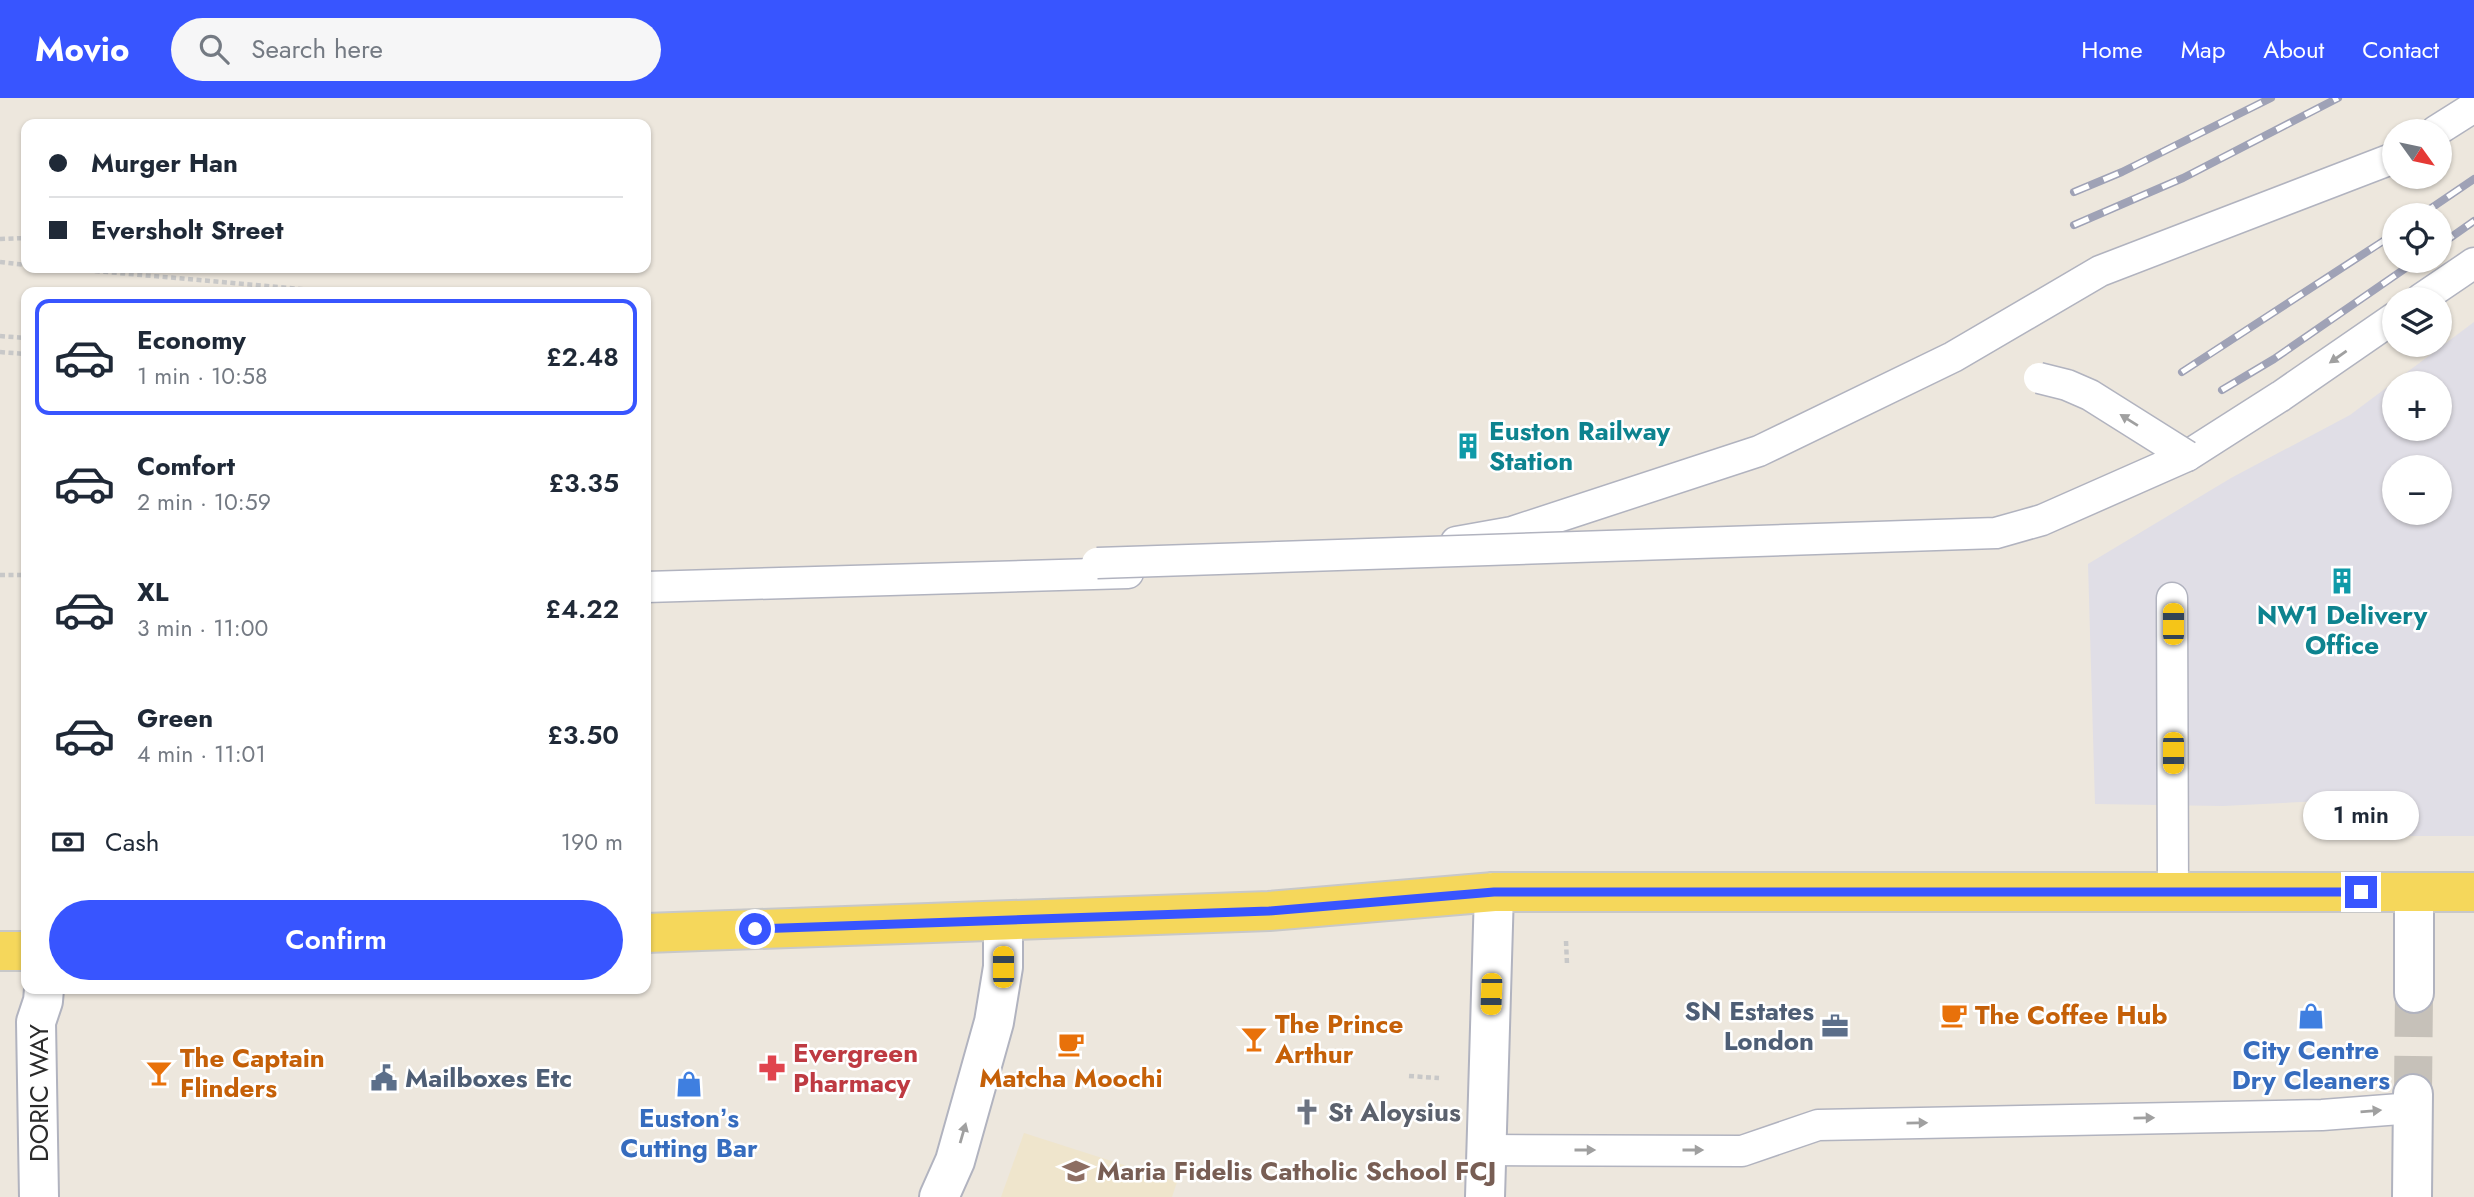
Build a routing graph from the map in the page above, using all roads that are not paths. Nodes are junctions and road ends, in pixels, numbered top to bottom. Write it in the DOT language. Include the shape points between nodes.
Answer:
graph roads {
  1 [pos="2474,107"];
  2 [pos="2452,121"];
  3 [pos="2382,162"];
  4 [pos="2474,263"];
  5 [pos="2439,287"];
  6 [pos="2382,326"];
  7 [pos="2039,378"];
  8 [pos="2187,456"];
  9 [pos="1097,563"];
  10 [pos="651,587"];
  11 [pos="2172,597"];
  12 [pos="1494,892"];
  13 [pos="2173,892"];
  14 [pos="2414,892"];
  15 [pos="2474,892"];
  16 [pos="1003,920"];
  17 [pos="651,933"];
  18 [pos="0,951"];
  19 [pos="21,951"];
  20 [pos="2414,993"];
  21 [pos="44,994"];
  22 [pos="2413,1101"];
  23 [pos="1486,1150"];
  24 [pos="38,1197"];
  25 [pos="939,1197"];
  26 [pos="1485,1197"];
  27 [pos="2412,1197"];
  1 -- 2 [label="lane"];
  3 -- 10 [label="lane" via="2100,271 1953,357 1759,451 1512,532 1373,558 1105,574"];
  4 -- 5 [label="lane"];
  6 -- 8 [label="lane, one-way"];
  8 -- 7 [label="lane, one-way, bridge" via="2090,395"];
  8 -- 9 [label="lane, bridge" via="2042,520 1996,533"];
  11 -- 13 [label="lane"];
  12 -- 13 [label="main road"];
  12 -- 16 [label="main road" via="1269,911"];
  12 -- 23 [label="street"];
  13 -- 14 [label="main road"];
  14 -- 15 [label="main road"];
  14 -- 20 [label="street"];
  16 -- 17 [label="main road"];
  25 -- 16 [label="street, one-way" via="955,1161 994,1022 1003,967"];
  18 -- 19 [label="main road"];
  21 -- 24 [label="street, DORIC WAY" via="36,1022"];
  23 -- 22 [label="lane, one-way" via="1742,1150 1818,1125 2322,1115"];
  22 -- 27 [label="street"];
  23 -- 26 [label="street"];
}
